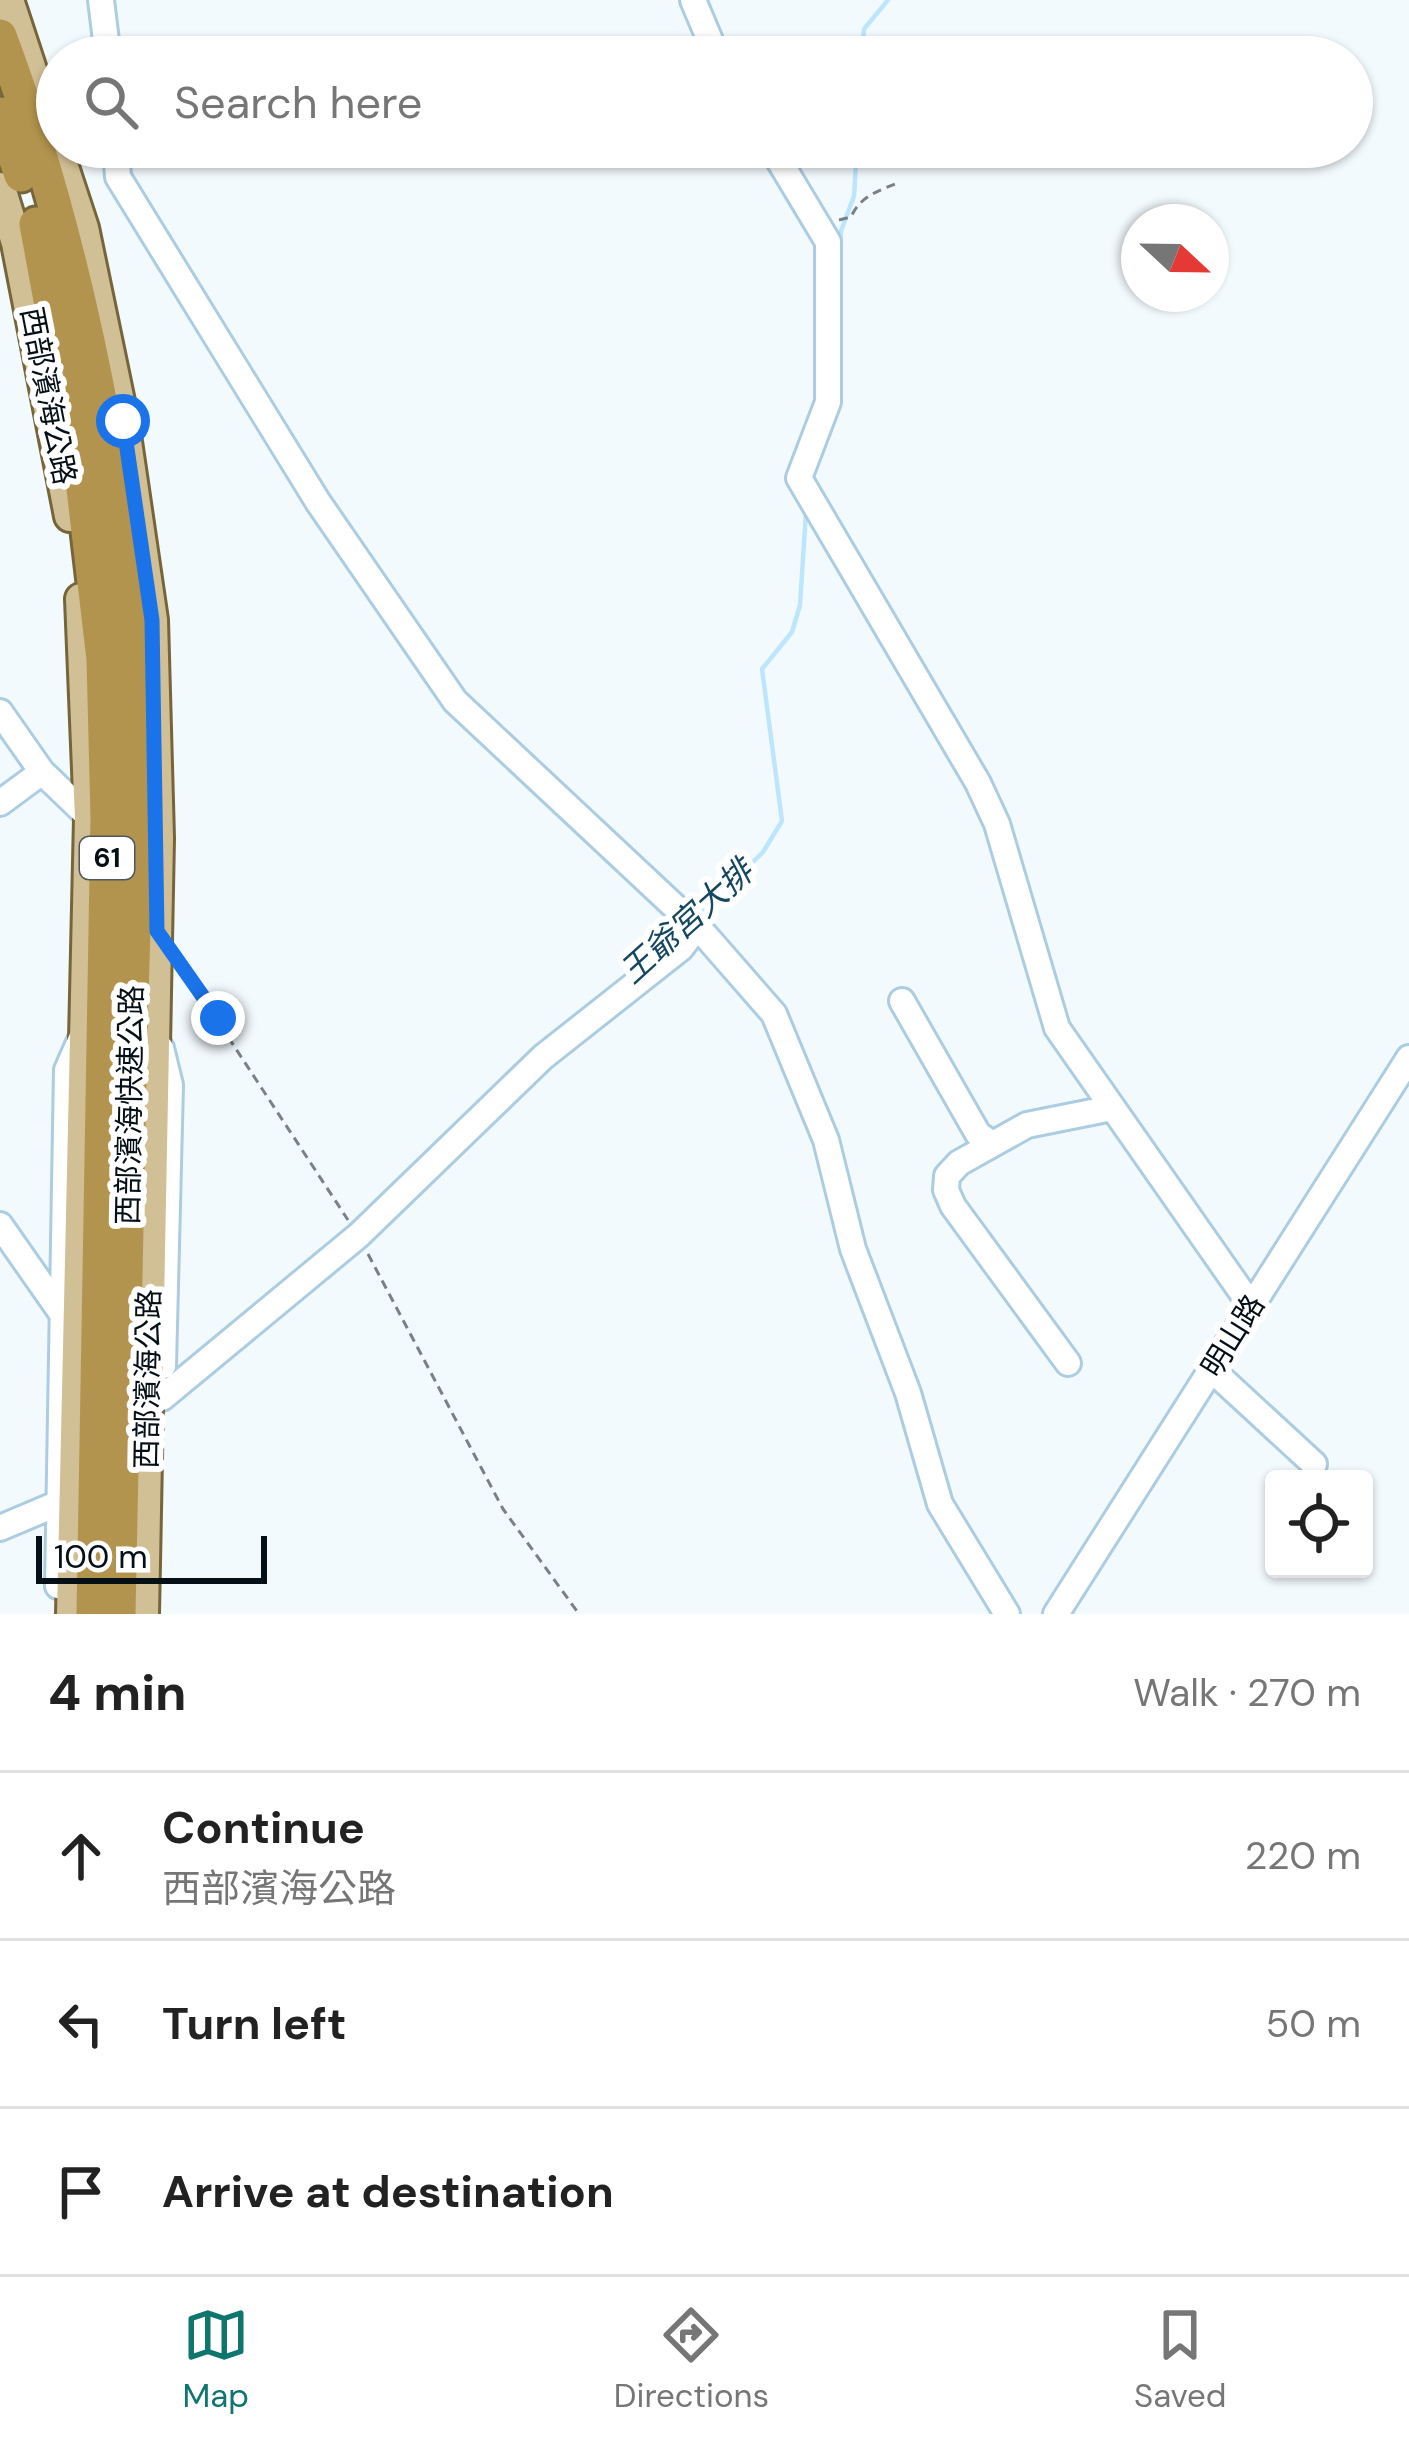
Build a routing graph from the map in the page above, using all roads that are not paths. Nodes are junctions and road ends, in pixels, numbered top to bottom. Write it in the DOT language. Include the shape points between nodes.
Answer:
graph roads {
  1 [pos="8,0"];
  2 [pos="101,0"];
  3 [pos="693,0"];
  4 [pos="0,36"];
  5 [pos="105,36"];
  6 [pos="708,36"];
  7 [pos="36,86"];
  8 [pos="0,114"];
  9 [pos="36,151"];
  10 [pos="41,168"];
  11 [pos="63,168"];
  12 [pos="117,168"];
  13 [pos="784,168"];
  14 [pos="0,188"];
  15 [pos="4,728"];
  16 [pos="42,772"];
  17 [pos="0,802"];
  18 [pos="90,818"];
  19 [pos="694,924"];
  20 [pos="902,1000"];
  21 [pos="155,1022"];
  22 [pos="85,1028"];
  23 [pos="1406,1070"];
  24 [pos="1112,1108"];
  25 [pos="992,1144"];
  26 [pos="0,1226"];
  27 [pos="1252,1307"];
  28 [pos="60,1311"];
  29 [pos="1068,1363"];
  30 [pos="1212,1370"];
  31 [pos="161,1398"];
  32 [pos="1314,1464"];
  33 [pos="59,1503"];
  34 [pos="0,1528"];
  35 [pos="57,1614"];
  36 [pos="72,1614"];
  37 [pos="93,1614"];
  38 [pos="119,1614"];
  39 [pos="143,1614"];
  40 [pos="156,1614"];
  41 [pos="1007,1614"];
  42 [pos="1056,1614"];
  1 -- 7 [label="main road, 西部濱海公路 / 61"];
  2 -- 5 [label="street"];
  3 -- 6 [label="street"];
  4 -- 9 [label="highway, 西部濱海快速公路 / 61"];
  8 -- 37 [label="highway, 西部濱海快速公路 / 61" via="33,211 62,357 103,659"];
  10 -- 38 [label="highway, 西部濱海快速公路 / 61" via="90,354 134,657"];
  11 -- 21 [label="main road, 西部濱海公路 / 61" via="123,421 152,620"];
  12 -- 19 [label="street" via="317,502 454,701"];
  13 -- 24 [label="street" via="828,242 828,402 799,478 978,783 1057,1028"];
  14 -- 18 [label="main road, 西部濱海公路 / 61" via="66,484 83,614"];
  15 -- 16 [label="street"];
  16 -- 17 [label="street"];
  16 -- 18 [label="street"];
  18 -- 22 [label="main road, 西部濱海公路 / 61"];
  19 -- 31 [label="street" via="681,948 543,1057"];
  19 -- 41 [label="street" via="774,1014 826,1141 853,1249 940,1504"];
  20 -- 25 [label="street" via="978,1134"];
  21 -- 31 [label="street" via="170,1085"];
  21 -- 39 [label="main road, 西部濱海公路 / 61"];
  22 -- 28 [label="street" via="68,1070"];
  22 -- 36 [label="main road, 西部濱海公路 / 61"];
  23 -- 27 [label="street, 明山路"];
  24 -- 25 [label="street" via="1027,1125"];
  24 -- 27 [label="street"];
  25 -- 29 [label="street" via="958,1163 946,1190"];
  26 -- 28 [label="street"];
  27 -- 30 [label="street, 明山路"];
  28 -- 33 [label="street"];
  30 -- 32 [label="street"];
  30 -- 42 [label="street, 明山路"];
  31 -- 40 [label="street"];
  33 -- 34 [label="street"];
  33 -- 35 [label="street"];
}
